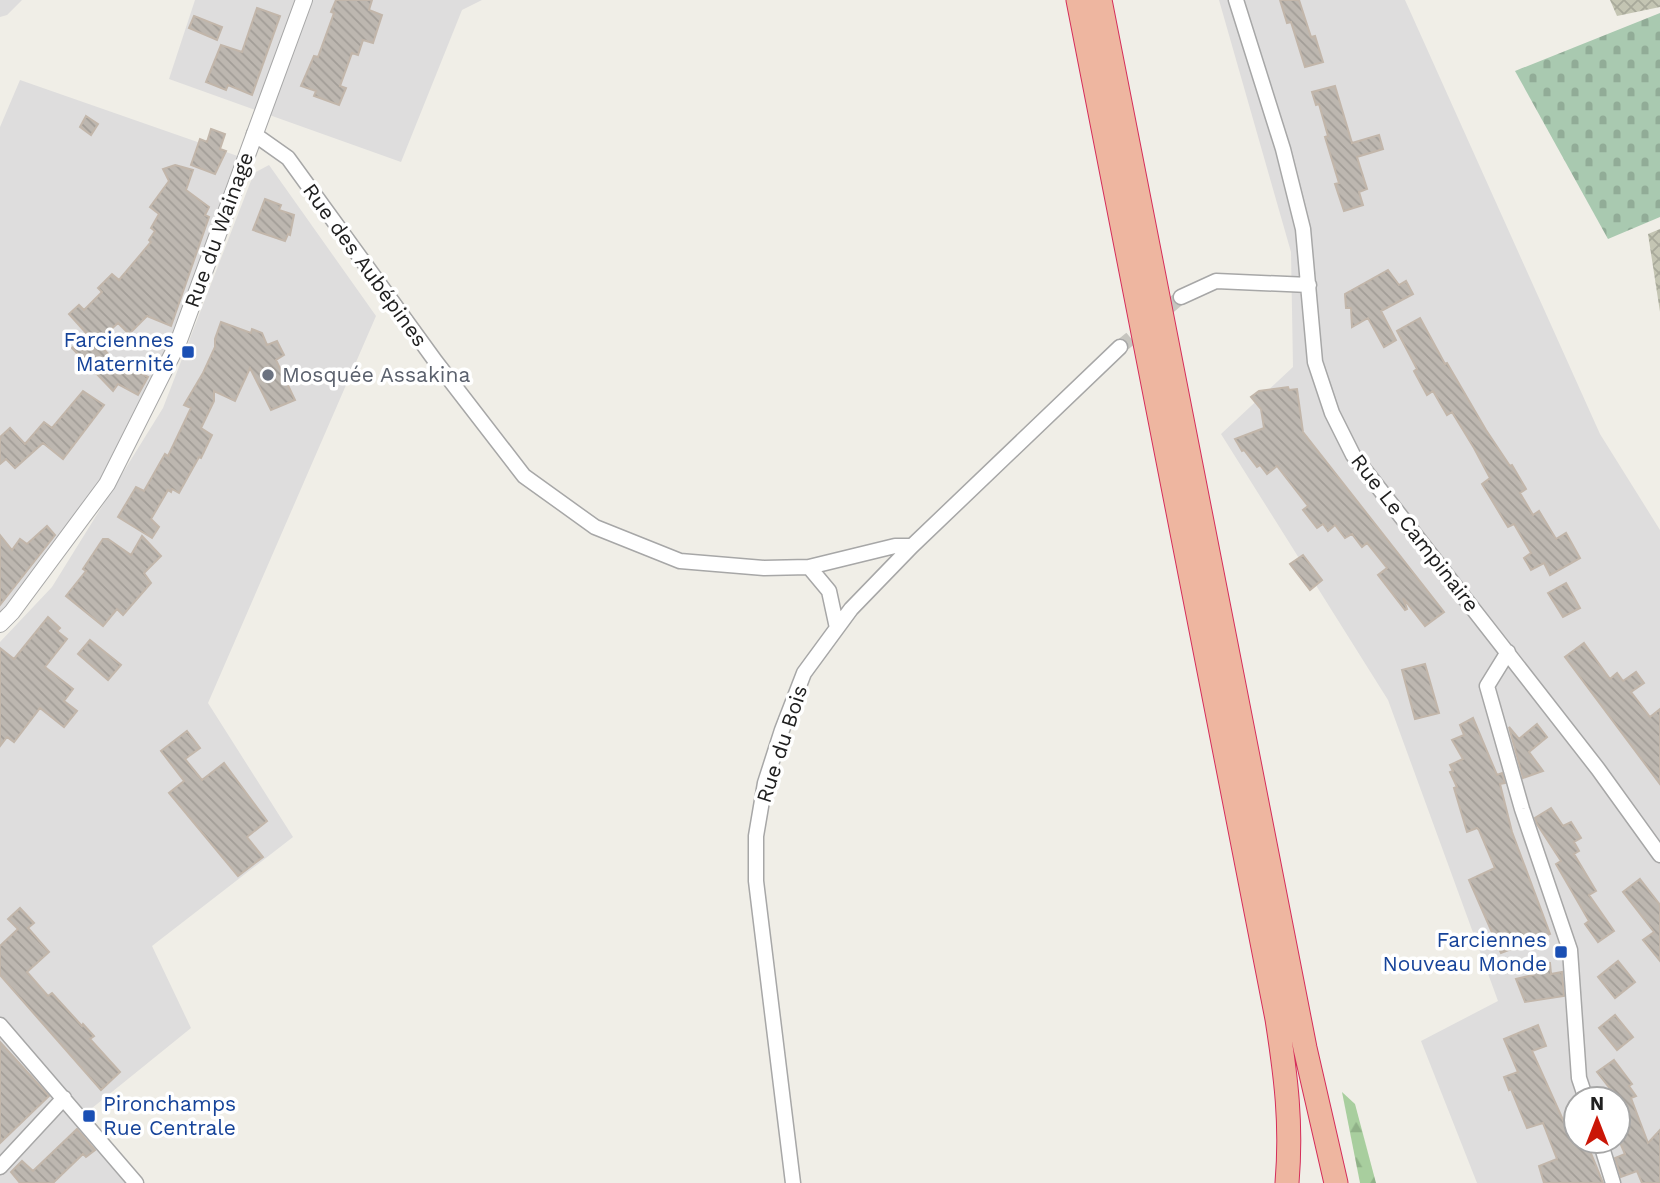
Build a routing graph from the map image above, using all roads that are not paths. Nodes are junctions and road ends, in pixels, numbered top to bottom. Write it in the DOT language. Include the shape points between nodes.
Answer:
graph roads {
  1 [pos="1078,0"];
  2 [pos="1100,0"];
  3 [pos="1236,0"];
  4 [pos="298,2"];
  5 [pos="254,134"];
  6 [pos="1309,285"];
  7 [pos="1181,297"];
  8 [pos="1120,347"];
  9 [pos="912,546"];
  10 [pos="809,567"];
  11 [pos="0,624"];
  12 [pos="837,628"];
  13 [pos="1508,652"];
  14 [pos="1660,855"];
  15 [pos="0,1025"];
  16 [pos="1582,1085"];
  17 [pos="64,1098"];
  18 [pos="1317,1107"];
  19 [pos="1604,1155"];
  20 [pos="0,1167"];
  21 [pos="136,1183"];
  22 [pos="793,1183"];
  23 [pos="1287,1183"];
  24 [pos="1325,1183"];
  25 [pos="1336,1183"];
  26 [pos="1613,1183"];
  1 -- 23 [label="highway" via="1277,1018 1289,1104"];
  2 -- 18 [label="highway"];
  3 -- 6 [label="street, Rue Le Campinaire" via="1283,149 1303,229"];
  4 -- 5 [label="street, Rue du Wainage"];
  5 -- 10 [label="street, Rue des Aubépines" via="288,158 524,476 595,527 680,561"];
  5 -- 11 [label="street, Rue du Wainage" via="178,344 107,484"];
  6 -- 7 [label="street" via="1216,281"];
  6 -- 13 [label="street, Rue Le Campinaire" via="1315,362 1332,413 1353,455"];
  8 -- 9 [label="street, Rue du Bois"];
  9 -- 10 [label="street, Rue des Aubépines"];
  9 -- 12 [label="street, Rue du Bois"];
  10 -- 12 [label="street" via="829,592"];
  12 -- 22 [label="street, Rue du Bois" via="804,674 782,730 765,783 756,836 756,881"];
  13 -- 14 [label="street, Rue Le Campinaire"];
  13 -- 16 [label="street" via="1487,686 1570,950"];
  15 -- 17 [label="street"];
  17 -- 20 [label="street"];
  17 -- 21 [label="street"];
  18 -- 24 [label="highway"];
  18 -- 25 [label="highway"];
  19 -- 26 [label="street"];
}
